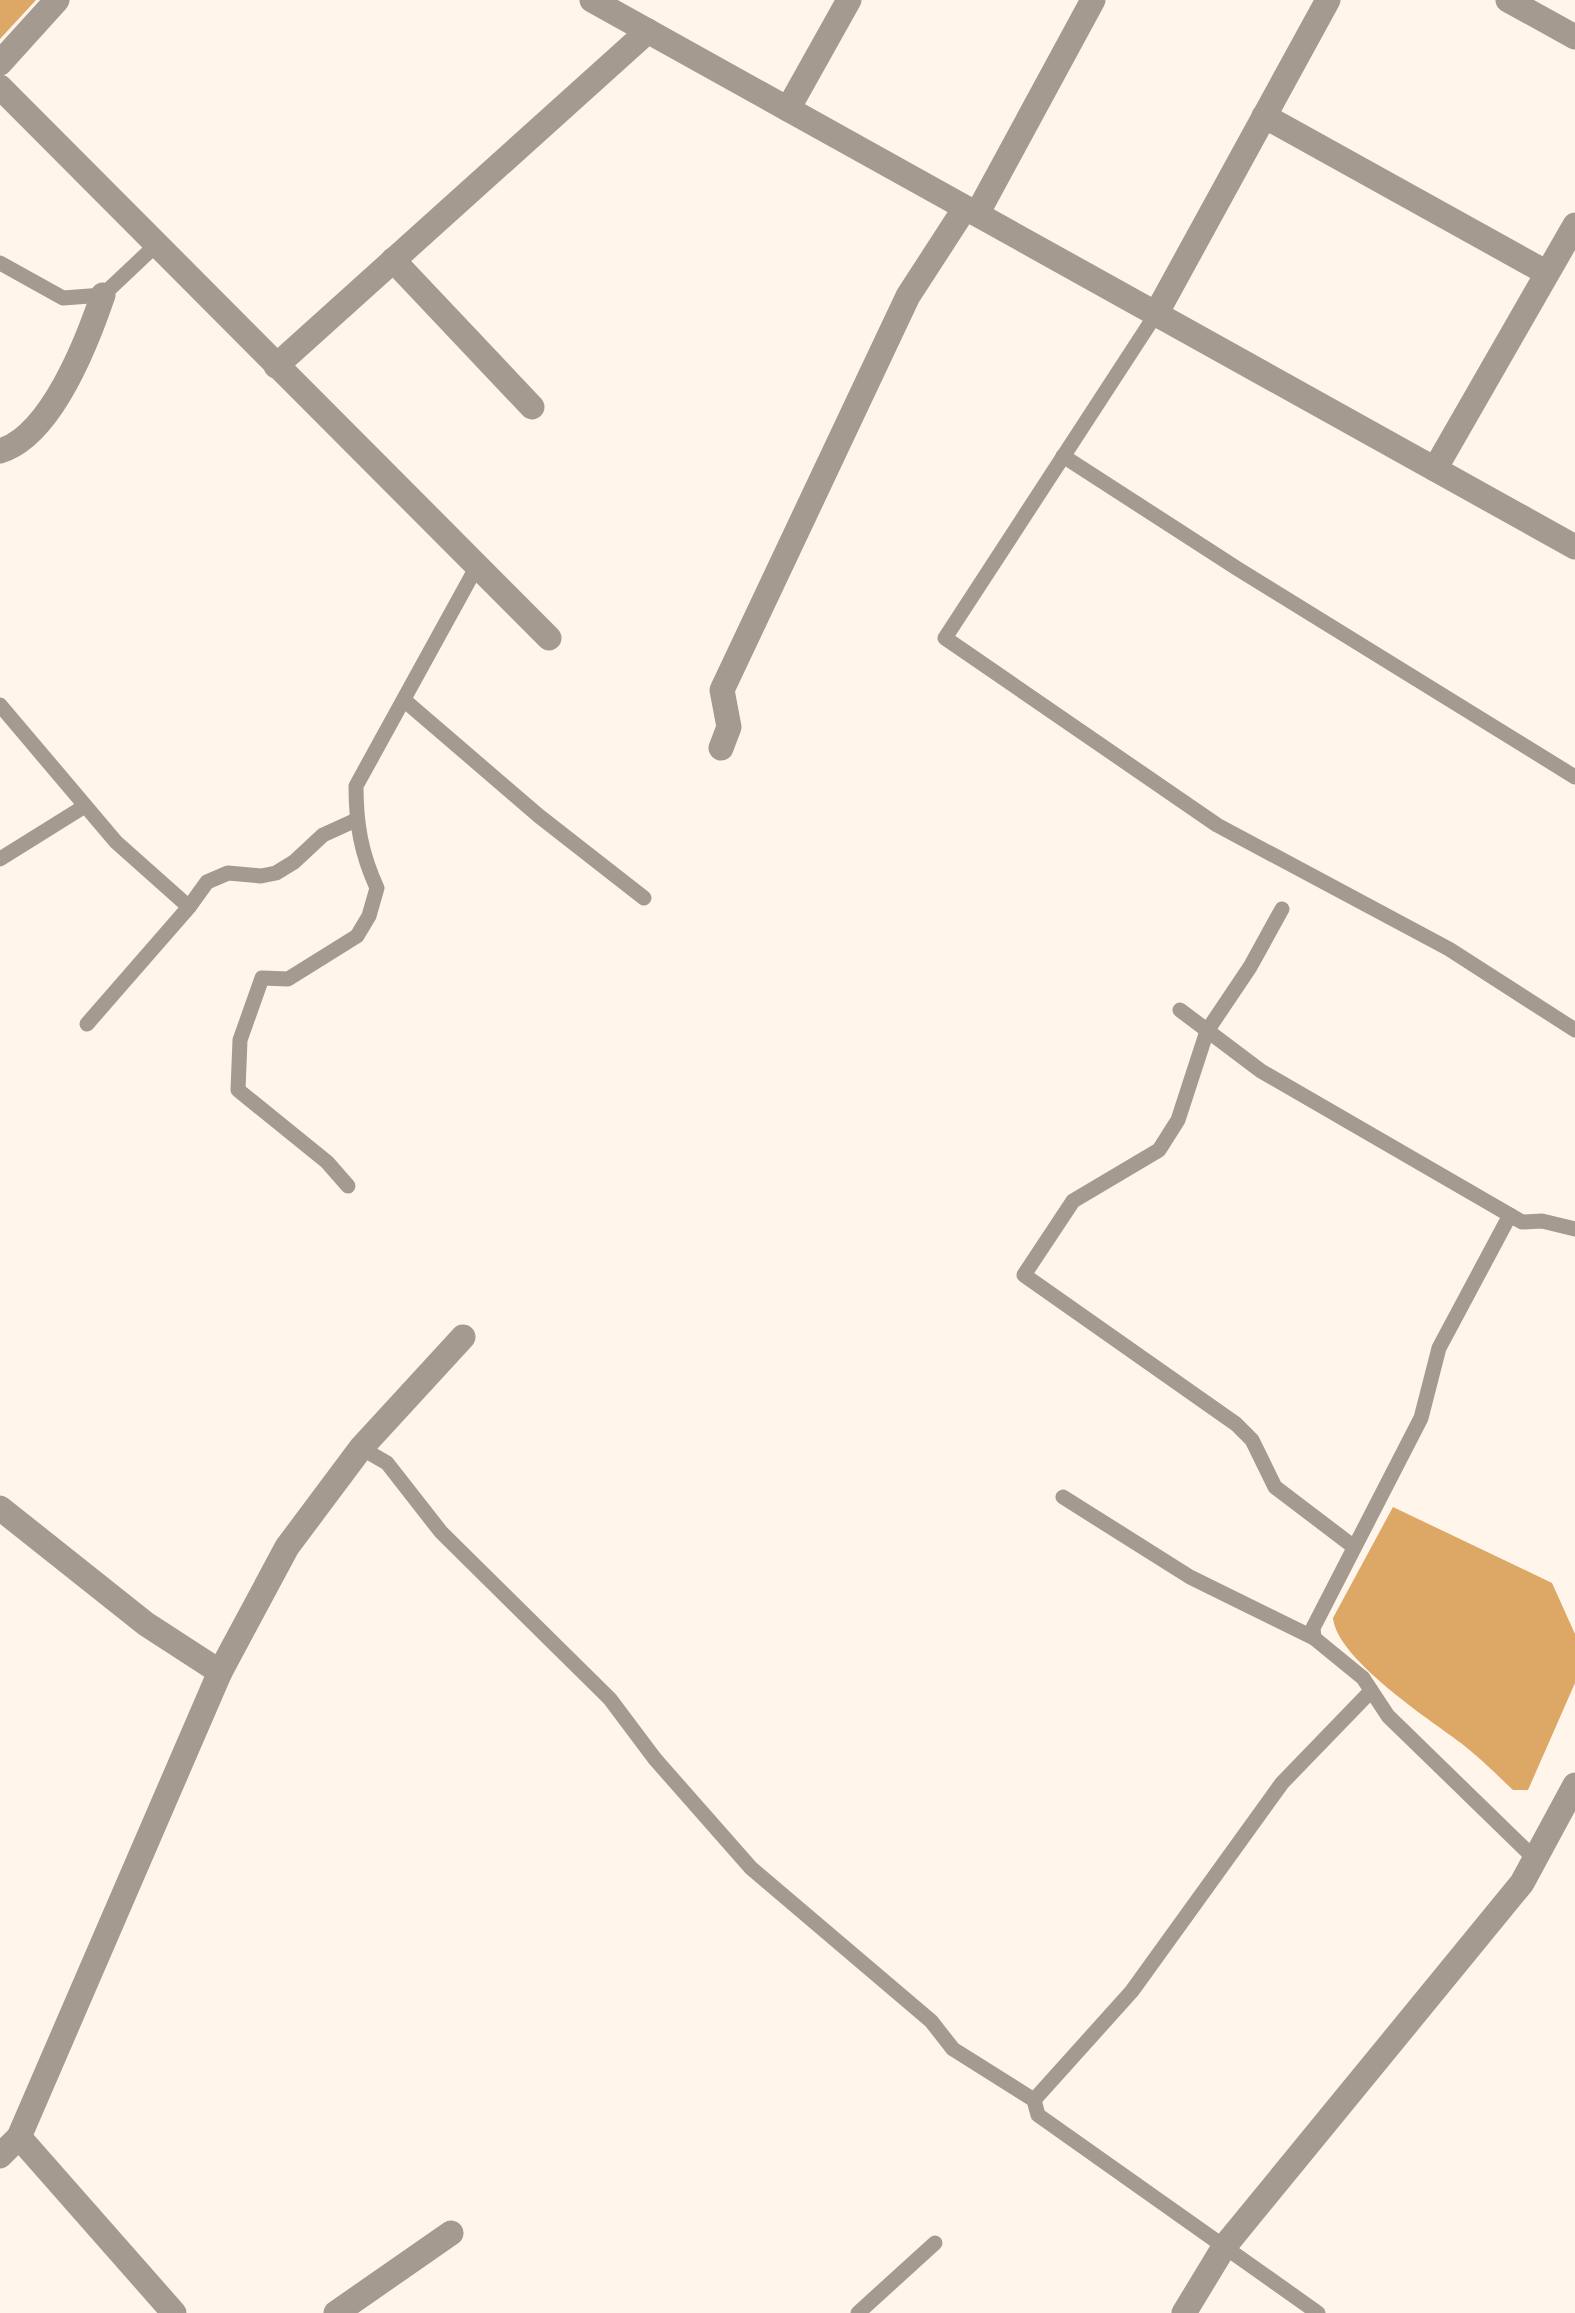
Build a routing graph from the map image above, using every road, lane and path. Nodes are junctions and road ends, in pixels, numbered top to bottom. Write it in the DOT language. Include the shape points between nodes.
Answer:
graph roads {
  1 [pos="57,0"];
  2 [pos="592,0"];
  3 [pos="849,0"];
  4 [pos="1093,0"];
  5 [pos="1328,0"];
  6 [pos="1508,0"];
  7 [pos="648,31"];
  8 [pos="1575,37"];
  9 [pos="0,63"];
  10 [pos="0,87"];
  11 [pos="788,109"];
  12 [pos="1264,116"];
  13 [pos="971,211"];
  14 [pos="1575,225"];
  15 [pos="156,245"];
  16 [pos="394,260"];
  17 [pos="0,263"];
  18 [pos="1547,273"];
  19 [pos="103,295"];
  20 [pos="1156,314"];
  21 [pos="276,366"];
  22 [pos="532,407"];
  23 [pos="0,451"];
  24 [pos="1063,456"];
  25 [pos="1434,469"];
  26 [pos="1575,547"];
  27 [pos="477,566"];
  28 [pos="549,638"];
  29 [pos="404,700"];
  30 [pos="0,705"];
  31 [pos="721,748"];
  32 [pos="1575,777"];
  33 [pos="86,806"];
  34 [pos="356,820"];
  35 [pos="0,859"];
  36 [pos="644,898"];
  37 [pos="189,907"];
  38 [pos="1282,909"];
  39 [pos="1180,1010"];
  40 [pos="86,1024"];
  41 [pos="1575,1030"];
  42 [pos="1207,1031"];
  43 [pos="348,1186"];
  44 [pos="1510,1215"];
  45 [pos="1575,1229"];
  46 [pos="463,1337"];
  47 [pos="361,1448"];
  48 [pos="1063,1497"];
  49 [pos="0,1508"];
  50 [pos="1354,1547"];
  51 [pos="1314,1638"];
  52 [pos="220,1672"];
  53 [pos="1371,1691"];
  54 [pos="1575,1785"];
  55 [pos="1567,1821"];
  56 [pos="1535,1860"];
  57 [pos="1034,2100"];
  58 [pos="19,2137"];
  59 [pos="0,2156"];
  60 [pos="450,2234"];
  61 [pos="936,2242"];
  62 [pos="1224,2247"];
  63 [pos="174,2313"];
  64 [pos="336,2313"];
  65 [pos="858,2313"];
  66 [pos="1184,2313"];
  67 [pos="1318,2313"];
  1 -- 9 [label="street"];
  2 -- 7 [label="street"];
  3 -- 11 [label="street"];
  4 -- 13 [label="street"];
  5 -- 12 [label="street"];
  6 -- 8 [label="street"];
  7 -- 11 [label="street"];
  7 -- 16 [label="street"];
  10 -- 15 [label="street"];
  11 -- 13 [label="street"];
  12 -- 18 [label="street"];
  12 -- 20 [label="street"];
  13 -- 20 [label="street"];
  13 -- 31 [label="street" via="908,296 722,690 728,726"];
  14 -- 18 [label="street"];
  15 -- 19 [label="lane"];
  15 -- 21 [label="street"];
  16 -- 21 [label="street"];
  16 -- 22 [label="street"];
  17 -- 19 [label="lane" via="64,298"];
  18 -- 25 [label="street"];
  19 -- 23 [label="street" via="83,351 40,420 16,446"];
  20 -- 24 [label="lane"];
  20 -- 25 [label="street"];
  21 -- 27 [label="street"];
  24 -- 32 [label="lane"];
  24 -- 41 [label="lane" via="945,638 1217,826 1449,948"];
  25 -- 26 [label="street"];
  27 -- 28 [label="street"];
  27 -- 29 [label="lane"];
  29 -- 34 [label="lane" via="356,786"];
  29 -- 36 [label="lane"];
  30 -- 33 [label="lane"];
  33 -- 35 [label="lane"];
  33 -- 37 [label="lane"];
  34 -- 37 [label="lane" via="276,873 228,873 206,882"];
  34 -- 43 [label="lane" via="377,888 369,916 357,936 320,962 288,980 262,978 240,1040 238,1090"];
  37 -- 40 [label="lane"];
  38 -- 42 [label="lane"];
  39 -- 42 [label="lane"];
  42 -- 44 [label="lane" via="1261,1071"];
  42 -- 50 [label="lane" via="1178,1120 1159,1150 1073,1201 1024,1275 1236,1424 1252,1440 1275,1487"];
  44 -- 45 [label="lane"];
  44 -- 50 [label="lane" via="1439,1348 1421,1418"];
  46 -- 47 [label="street"];
  47 -- 52 [label="street" via="287,1547"];
  47 -- 57 [label="lane" via="387,1463 441,1532 610,1699 751,1868 932,2021 953,2048"];
  48 -- 51 [label="lane" via="1190,1576"];
  49 -- 52 [label="street" via="146,1624"];
  50 -- 51 [label="lane" via="1312,1628"];
  51 -- 53 [label="lane"];
  52 -- 58 [label="street"];
  53 -- 56 [label="lane" via="1388,1716"];
  53 -- 57 [label="lane" via="1282,1783 1132,1991"];
  54 -- 55 [label="street"];
  55 -- 56 [label="street"];
  56 -- 62 [label="street"];
  57 -- 62 [label="lane" via="1038,2115"];
  58 -- 59 [label="street"];
  58 -- 63 [label="street"];
  60 -- 64 [label="street"];
  61 -- 65 [label="lane"];
  62 -- 66 [label="street"];
  62 -- 67 [label="lane"];
}
